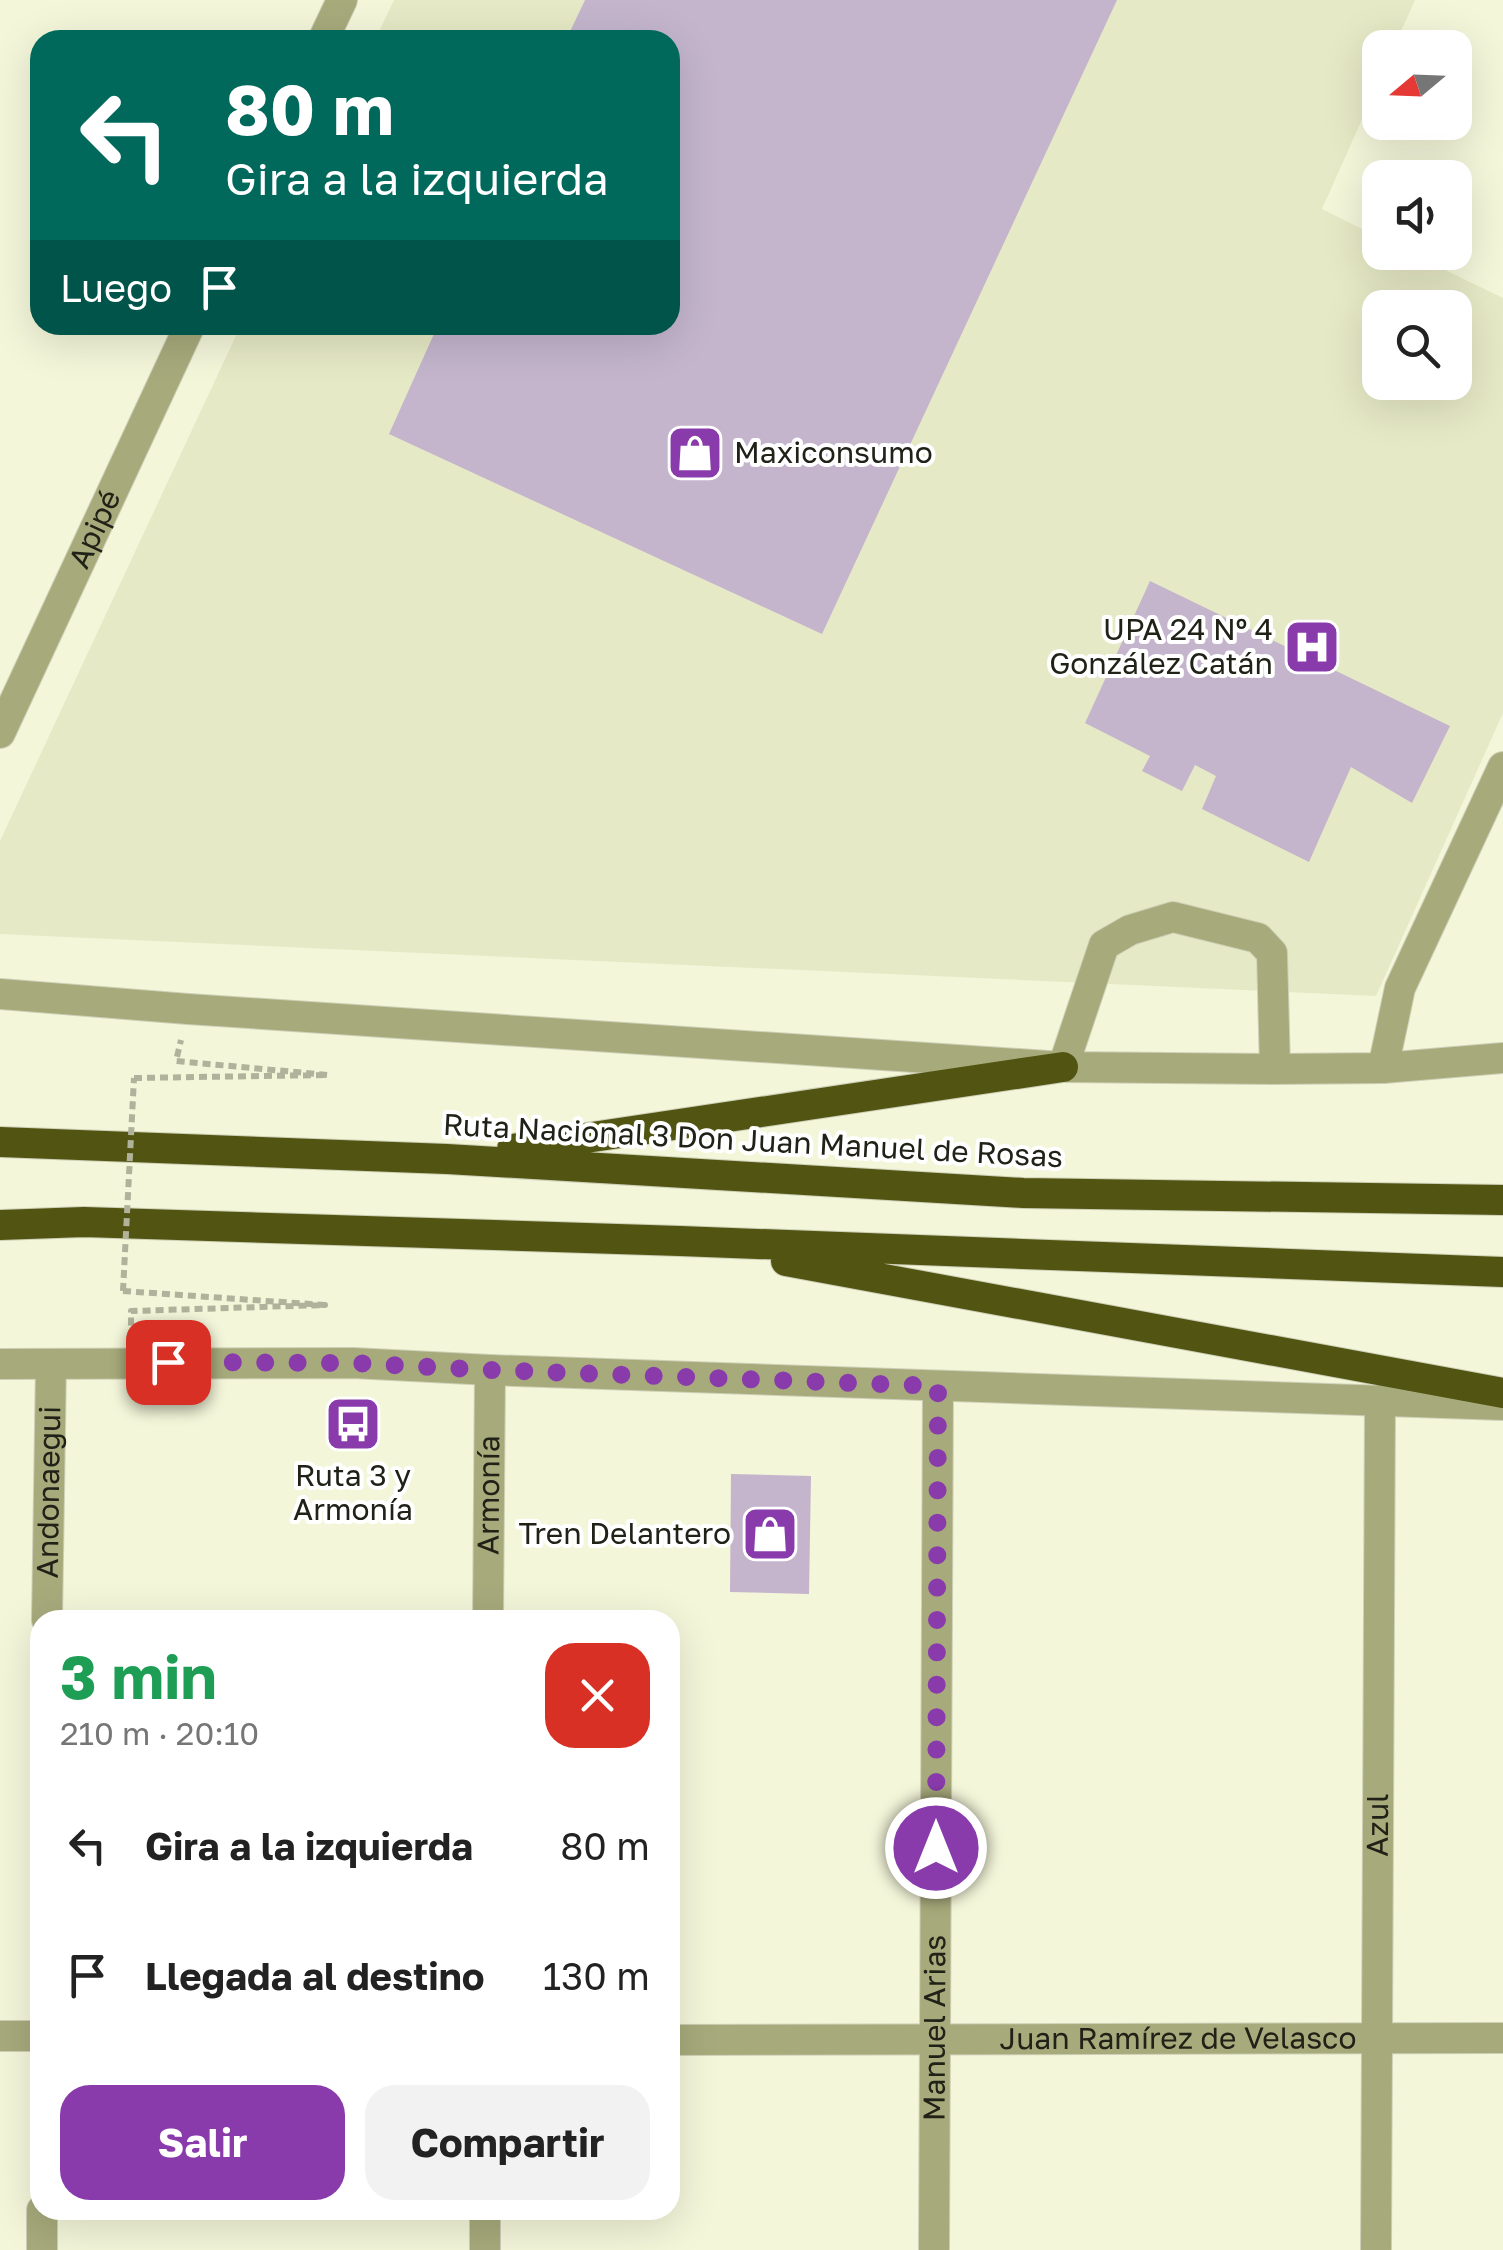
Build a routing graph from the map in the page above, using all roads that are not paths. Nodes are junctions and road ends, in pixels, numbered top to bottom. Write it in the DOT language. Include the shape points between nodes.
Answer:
graph roads {
  1 [pos="342,0"];
  2 [pos="328,30"];
  3 [pos="185,335"];
  4 [pos="0,734"];
  5 [pos="1503,767"];
  6 [pos="0,994"];
  7 [pos="1503,1058"];
  8 [pos="1063,1067"];
  9 [pos="1383,1068"];
  10 [pos="1274,1069"];
  11 [pos="0,1142"];
  12 [pos="447,1159"];
  13 [pos="1503,1200"];
  14 [pos="0,1225"];
  15 [pos="680,1241"];
  16 [pos="1503,1272"];
  17 [pos="0,1364"];
  18 [pos="52,1364"];
  19 [pos="490,1370"];
  20 [pos="938,1386"];
  21 [pos="1503,1393"];
  22 [pos="1380,1400"];
  23 [pos="1503,1405"];
  24 [pos="47,1610"];
  25 [pos="488,1610"];
  26 [pos="0,2036"];
  27 [pos="30,2036"];
  28 [pos="1503,2038"];
  29 [pos="1377,2039"];
  30 [pos="680,2040"];
  31 [pos="936,2041"];
  32 [pos="42,2220"];
  33 [pos="485,2220"];
  34 [pos="42,2250"];
  35 [pos="485,2250"];
  36 [pos="934,2250"];
  37 [pos="1376,2250"];
  1 -- 2 [label="street"];
  3 -- 4 [label="street, Apipé"];
  5 -- 9 [label="street" via="1400,988"];
  6 -- 8 [label="street"];
  7 -- 9 [label="street"];
  8 -- 10 [label="street"];
  8 -- 10 [label="street" via="1104,946 1172,916 1258,938 1272,953"];
  8 -- 12 [label="highway"];
  9 -- 10 [label="street"];
  11 -- 12 [label="highway, Ruta Nacional 3 Don Juan Manuel de Rosas"];
  12 -- 13 [label="highway, Ruta Nacional 3 Don Juan Manuel de Rosas" via="1023,1194"];
  14 -- 15 [label="highway"];
  15 -- 16 [label="highway"];
  15 -- 21 [label="highway"];
  17 -- 18 [label="street"];
  18 -- 19 [label="street" via="353,1363"];
  18 -- 24 [label="street, Andonaegui"];
  19 -- 20 [label="street"];
  19 -- 25 [label="street, Armonía"];
  20 -- 22 [label="street"];
  20 -- 31 [label="street, Manuel Arias"];
  22 -- 23 [label="street"];
  22 -- 29 [label="street, Azul"];
  26 -- 27 [label="street"];
  28 -- 29 [label="street, Juan Ramírez de Velasco"];
  29 -- 31 [label="street, Juan Ramírez de Velasco"];
  29 -- 37 [label="street, Azul"];
  30 -- 31 [label="street, Juan Ramírez de Velasco"];
  31 -- 36 [label="street, Manuel Arias"];
  32 -- 34 [label="street"];
  33 -- 35 [label="street"];
}
